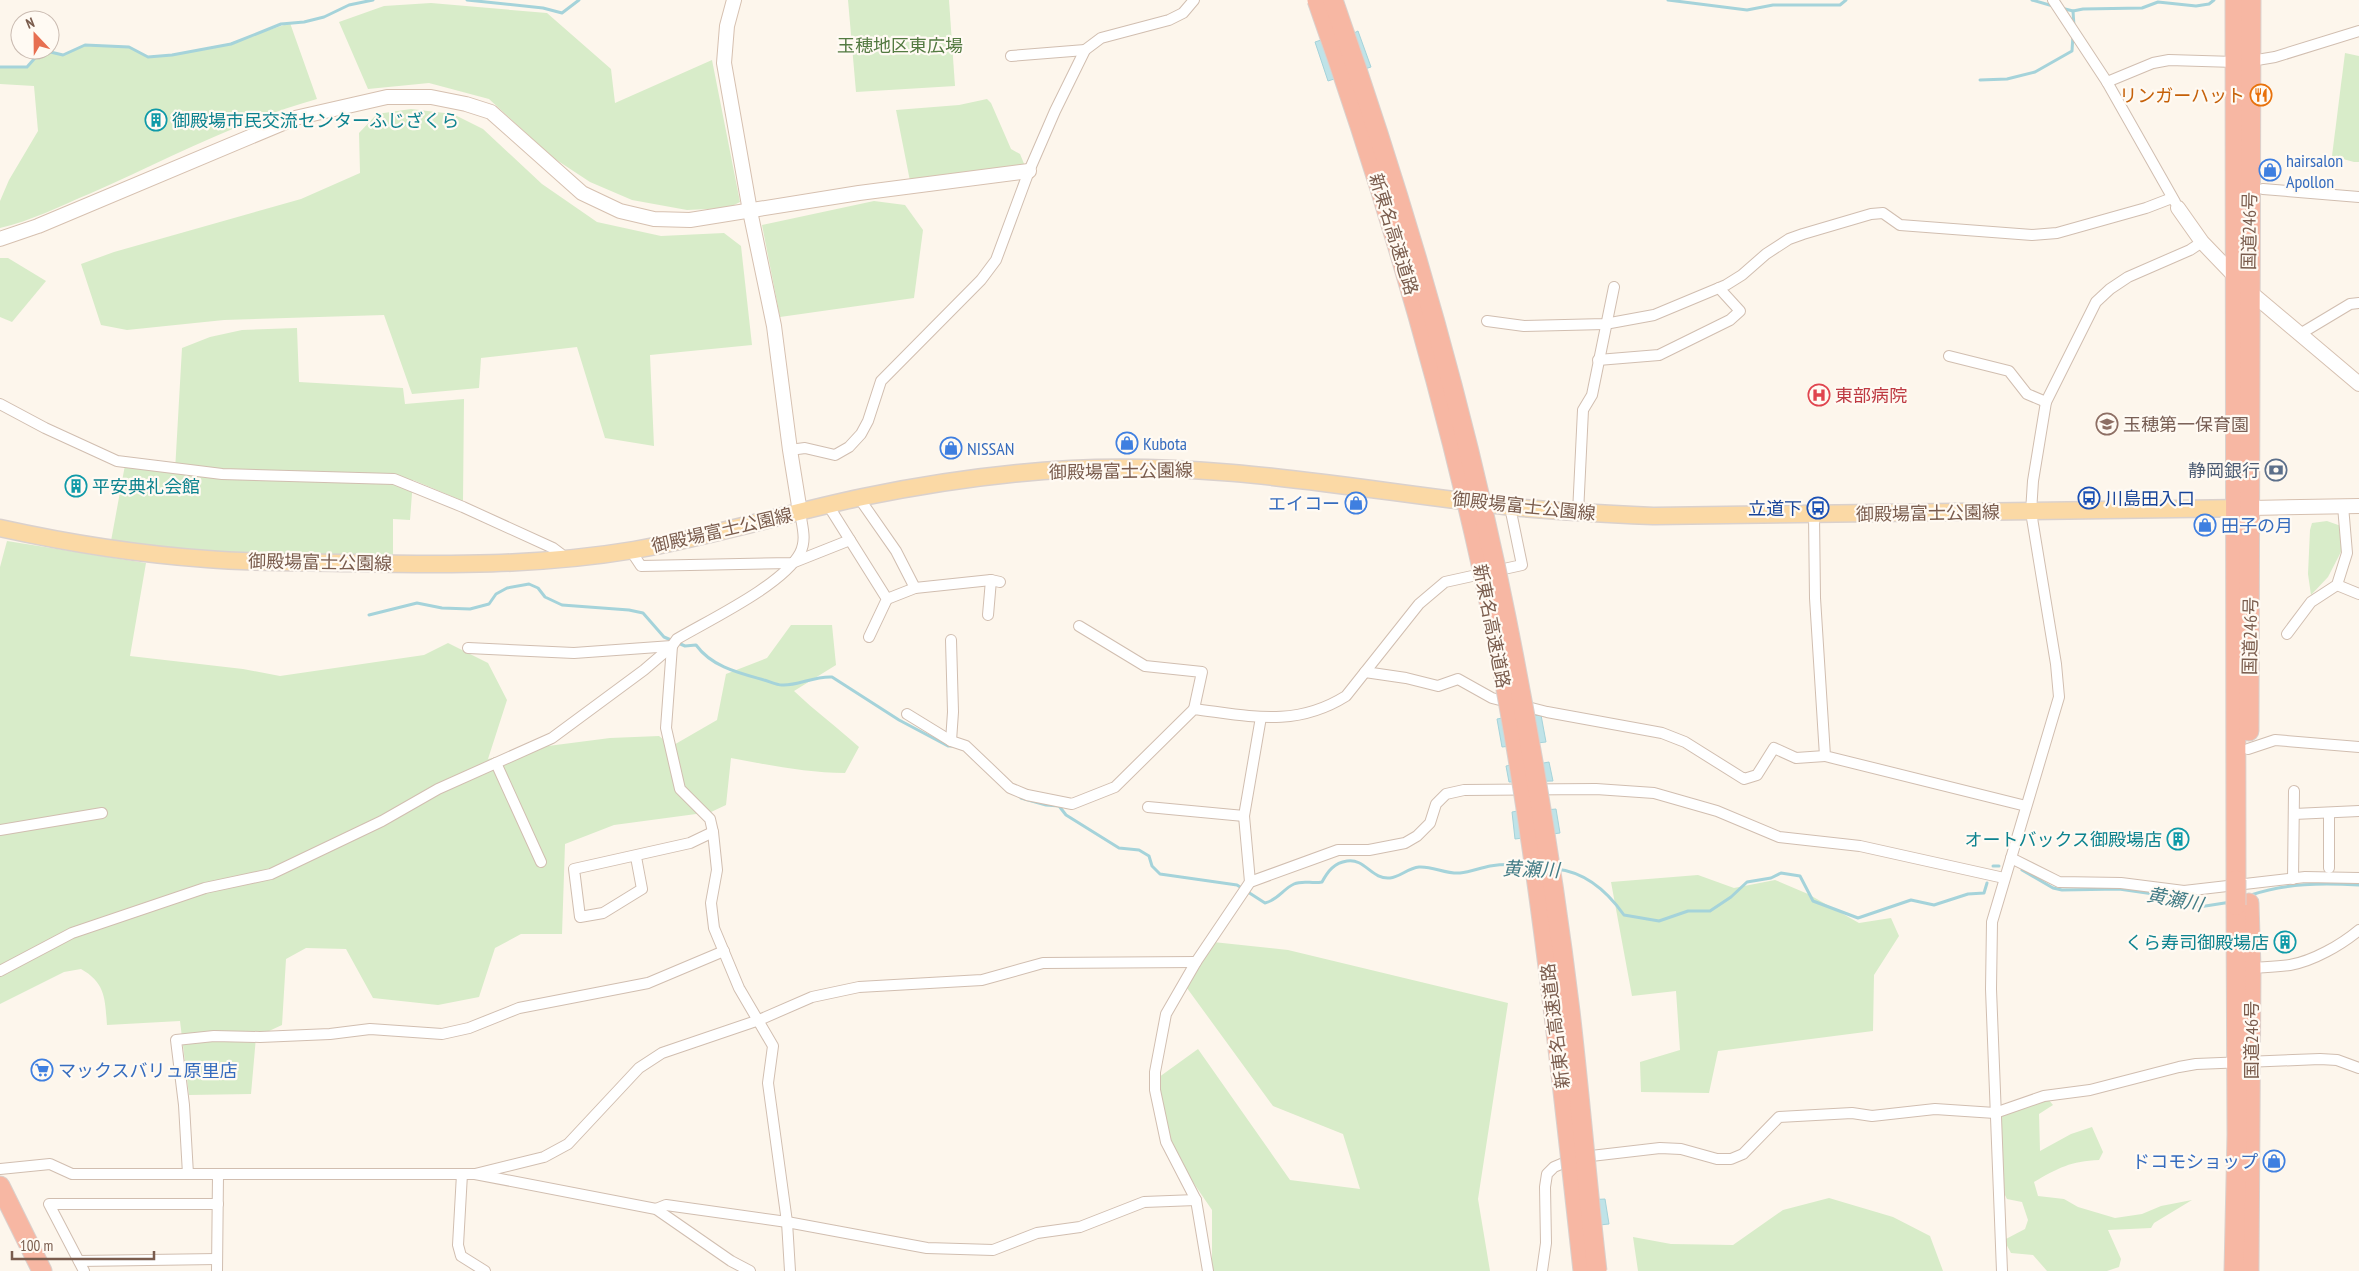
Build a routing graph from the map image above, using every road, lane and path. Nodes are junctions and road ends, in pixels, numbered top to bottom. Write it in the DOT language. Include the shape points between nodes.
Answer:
graph roads {
  1 [pos="734,0"];
  2 [pos="1194,0"];
  3 [pos="1317,0"];
  4 [pos="1333,0"];
  5 [pos="2053,0"];
  6 [pos="2235,0"];
  7 [pos="2250,0"];
  8 [pos="2359,31"];
  9 [pos="1085,50"];
  10 [pos="1011,56"];
  11 [pos="2243,62"];
  12 [pos="2107,82"];
  13 [pos="1029,171"];
  14 [pos="2263,188"];
  15 [pos="2359,197"];
  16 [pos="2175,203"];
  17 [pos="750,210"];
  18 [pos="0,239"];
  19 [pos="2202,242"];
  20 [pos="2242,284"];
  21 [pos="1614,287"];
  22 [pos="1719,288"];
  23 [pos="2359,302"];
  24 [pos="1487,321"];
  25 [pos="1605,324"];
  26 [pos="2300,334"];
  27 [pos="1949,356"];
  28 [pos="1598,360"];
  29 [pos="2359,384"];
  30 [pos="2046,402"];
  31 [pos="0,404"];
  32 [pos="790,450"];
  33 [pos="859,498"];
  34 [pos="828,505"];
  35 [pos="2342,506"];
  36 [pos="2359,506"];
  37 [pos="1510,507"];
  38 [pos="2243,508"];
  39 [pos="800,512"];
  40 [pos="2031,512"];
  41 [pos="1578,513"];
  42 [pos="1814,516"];
  43 [pos="0,528"];
  44 [pos="850,540"];
  45 [pos="631,551"];
  46 [pos="561,561"];
  47 [pos="792,562"];
  48 [pos="2336,586"];
  49 [pos="915,588"];
  50 [pos="2359,594"];
  51 [pos="888,599"];
  52 [pos="988,615"];
  53 [pos="1079,626"];
  54 [pos="2287,634"];
  55 [pos="869,637"];
  56 [pos="951,640"];
  57 [pos="672,646"];
  58 [pos="468,648"];
  59 [pos="1365,672"];
  60 [pos="1194,709"];
  61 [pos="907,714"];
  62 [pos="1261,717"];
  63 [pos="951,742"];
  64 [pos="2359,747"];
  65 [pos="2248,750"];
  66 [pos="1825,756"];
  67 [pos="496,763"];
  68 [pos="2294,791"];
  69 [pos="2026,806"];
  70 [pos="1148,807"];
  71 [pos="2359,811"];
  72 [pos="102,812"];
  73 [pos="2329,813"];
  74 [pos="2294,814"];
  75 [pos="1244,816"];
  76 [pos="0,830"];
  77 [pos="713,832"];
  78 [pos="636,857"];
  79 [pos="2011,858"];
  80 [pos="541,862"];
  81 [pos="2329,868"];
  82 [pos="2004,878"];
  83 [pos="2359,878"];
  84 [pos="2242,879"];
  85 [pos="2293,879"];
  86 [pos="1249,883"];
  87 [pos="2242,904"];
  88 [pos="2359,930"];
  89 [pos="724,951"];
  90 [pos="1196,962"];
  91 [pos="2251,968"];
  92 [pos="0,971"];
  93 [pos="759,1020"];
  94 [pos="2243,1063"];
  95 [pos="2359,1068"];
  96 [pos="1995,1114"];
  97 [pos="0,1169"];
  98 [pos="188,1174"];
  99 [pos="462,1174"];
  100 [pos="475,1174"];
  101 [pos="218,1175"];
  102 [pos="0,1186"];
  103 [pos="1196,1200"];
  104 [pos="218,1204"];
  105 [pos="656,1209"];
  106 [pos="787,1222"];
  107 [pos="217,1259"];
  108 [pos="79,1261"];
  109 [pos="42,1271"];
  110 [pos="84,1271"];
  111 [pos="217,1271"];
  112 [pos="485,1271"];
  113 [pos="750,1271"];
  114 [pos="790,1271"];
  115 [pos="1208,1271"];
  116 [pos="1542,1271"];
  117 [pos="1583,1271"];
  118 [pos="1597,1271"];
  119 [pos="2002,1271"];
  120 [pos="2234,1271"];
  121 [pos="2249,1271"];
  1 -- 17 [label="street" via="727,26 724,63"];
  2 -- 9 [label="street" via="1183,13 1169,20 1101,38"];
  3 -- 117 [label="highway, 新東名高速道路, bridge" via="1382,190 1432,361 1476,544 1516,746 1537,884"];
  4 -- 118 [label="highway, 新東名高速道路, bridge" via="1420,270 1465,434 1504,609 1531,754 1567,989"];
  5 -- 12 [label="street"];
  6 -- 11 [label="highway, 国道246号"];
  7 -- 11 [label="highway, 国道246号"];
  8 -- 11 [label="street" via="2275,57"];
  9 -- 10 [label="street"];
  9 -- 13 [label="street"];
  11 -- 12 [label="street" via="2169,60 2152,63"];
  11 -- 20 [label="highway, 国道246号"];
  12 -- 16 [label="street"];
  13 -- 17 [label="street"];
  13 -- 32 [label="street" via="996,260 982,280 881,382 861,434 835,456 805,448"];
  14 -- 15 [label="street"];
  16 -- 19 [label="street"];
  16 -- 22 [label="street" via="2057,233 2032,236 1900,225 1883,213 1871,214 1789,239 1742,275"];
  17 -- 18 [label="street" via="690,220 654,219 620,211 582,193 491,112 431,96 387,97 277,125"];
  17 -- 32 [label="street" via="774,326"];
  19 -- 20 [label="street"];
  19 -- 30 [label="street" via="2128,277 2096,302"];
  20 -- 26 [label="street"];
  20 -- 38 [label="highway, 国道246号"];
  21 -- 25 [label="street"];
  22 -- 25 [label="street" via="1654,315"];
  22 -- 28 [label="street" via="1740,310 1730,320 1660,355"];
  23 -- 26 [label="street" via="2350,304"];
  24 -- 25 [label="street" via="1524,326"];
  25 -- 28 [label="street"];
  26 -- 29 [label="street"];
  27 -- 30 [label="street" via="2009,371 2027,394"];
  28 -- 41 [label="street" via="1592,395 1583,410"];
  30 -- 40 [label="street"];
  31 -- 46 [label="street" via="117,461 222,474 394,479 553,548 561,554"];
  32 -- 39 [label="street"];
  33 -- 34 [label="main road, 御殿場富士公園線"];
  33 -- 37 [label="main road, 御殿場富士公園線" via="918,486 1012,474 1145,467 1312,480"];
  33 -- 49 [label="street" via="896,551"];
  34 -- 39 [label="main road, 御殿場富士公園線"];
  34 -- 44 [label="street"];
  35 -- 36 [label="street"];
  35 -- 38 [label="street"];
  35 -- 48 [label="street" via="2347,553"];
  37 -- 41 [label="main road, 御殿場富士公園線"];
  37 -- 59 [label="street" via="1522,565 1445,582 1419,604"];
  38 -- 40 [label="main road, 御殿場富士公園線"];
  38 -- 65 [label="highway, 国道246号"];
  38 -- 84 [label="highway, 国道246号"];
  39 -- 45 [label="main road, 御殿場富士公園線"];
  39 -- 47 [label="street" via="804,539 800,553"];
  40 -- 42 [label="main road, 御殿場富士公園線"];
  40 -- 69 [label="street" via="2059,697"];
  41 -- 42 [label="main road, 御殿場富士公園線"];
  42 -- 66 [label="street" via="1815,598"];
  43 -- 46 [label="main road, 御殿場富士公園線" via="131,552 211,560 445,565"];
  44 -- 47 [label="street"];
  44 -- 51 [label="street"];
  45 -- 46 [label="main road, 御殿場富士公園線"];
  45 -- 47 [label="street" via="641,566"];
  47 -- 57 [label="street" via="768,584 677,638"];
  48 -- 50 [label="street"];
  48 -- 54 [label="street" via="2311,602"];
  49 -- 51 [label="street"];
  49 -- 52 [label="street" via="996,581"];
  51 -- 55 [label="street"];
  53 -- 60 [label="street" via="1146,666 1202,672"];
  56 -- 63 [label="street"];
  57 -- 58 [label="street" via="574,653"];
  57 -- 67 [label="street" via="552,738"];
  57 -- 77 [label="street" via="666,728 680,788 710,819"];
  59 -- 62 [label="street" via="1346,696 1330,706 1287,718"];
  59 -- 66 [label="street" via="1438,686 1458,679 1492,698 1546,712 1662,733 1685,742 1744,779 1757,776 1774,748 1796,758"];
  60 -- 62 [label="street"];
  60 -- 63 [label="street" via="1114,787 1072,804 1027,795 1010,788 966,746"];
  61 -- 63 [label="street"];
  62 -- 75 [label="street"];
  64 -- 65 [label="street" via="2275,740"];
  65 -- 84 [label="highway, 国道246号"];
  66 -- 69 [label="street"];
  67 -- 80 [label="street"];
  67 -- 92 [label="street" via="271,874 205,888 72,933"];
  68 -- 74 [label="street"];
  69 -- 79 [label="street"];
  70 -- 75 [label="street"];
  71 -- 73 [label="street"];
  72 -- 76 [label="street"];
  73 -- 74 [label="street"];
  73 -- 81 [label="street"];
  74 -- 85 [label="street"];
  75 -- 86 [label="street"];
  77 -- 78 [label="street" via="690,843"];
  77 -- 89 [label="street" via="717,870 711,915"];
  78 -- 78 [label="street" via="642,889 603,913 580,918 574,869"];
  79 -- 82 [label="street"];
  79 -- 85 [label="street" via="2059,882 2122,883 2184,891"];
  82 -- 86 [label="street" via="1860,846 1779,837 1717,811 1654,793 1464,790 1446,794 1436,804 1430,823 1405,843 1369,850 1338,850"];
  82 -- 96 [label="street" via="1992,922"];
  83 -- 85 [label="street" via="2320,876"];
  84 -- 87 [label="highway, 国道246号"];
  86 -- 90 [label="street"];
  87 -- 91 [label="highway, 国道246号"];
  87 -- 94 [label="highway, 国道246号"];
  88 -- 91 [label="street" via="2314,956 2291,964"];
  89 -- 93 [label="street" via="739,988"];
  89 -- 98 [label="street" via="648,983 519,1008 469,1028 442,1034 370,1029 330,1034 214,1036 176,1040"];
  90 -- 93 [label="street" via="1043,963 982,980 858,987 812,997"];
  90 -- 103 [label="street" via="1166,1014 1155,1072 1155,1090 1166,1142"];
  91 -- 94 [label="highway, 国道246号"];
  93 -- 100 [label="street" via="662,1053 639,1068 568,1144 544,1157"];
  93 -- 106 [label="street" via="773,1046 768,1083"];
  94 -- 95 [label="street" via="2320,1059 2337,1060"];
  94 -- 96 [label="street" via="2179,1067 2090,1090 2044,1096"];
  94 -- 120 [label="highway, 国道246号" via="2237,1135"];
  94 -- 121 [label="highway, 国道246号"];
  96 -- 116 [label="street" via="1935,1109 1872,1116 1852,1113 1779,1116 1743,1154 1731,1159 1660,1148 1568,1161 1547,1174 1546,1243"];
  96 -- 119 [label="street"];
  97 -- 98 [label="street" via="50,1164 72,1174"];
  98 -- 101 [label="street"];
  99 -- 100 [label="street"];
  99 -- 101 [label="street"];
  99 -- 112 [label="street" via="458,1245 461,1256"];
  100 -- 105 [label="street"];
  101 -- 104 [label="street"];
  102 -- 109 [label="highway"];
  103 -- 106 [label="street" via="1144,1202 1080,1227 1037,1233 993,1250 927,1248"];
  103 -- 115 [label="street"];
  104 -- 107 [label="street"];
  104 -- 108 [label="street" via="49,1204"];
  105 -- 106 [label="street" via="666,1205"];
  105 -- 113 [label="street" via="731,1262"];
  106 -- 114 [label="street"];
  107 -- 108 [label="street"];
  107 -- 111 [label="street"];
  108 -- 110 [label="street"];
}
